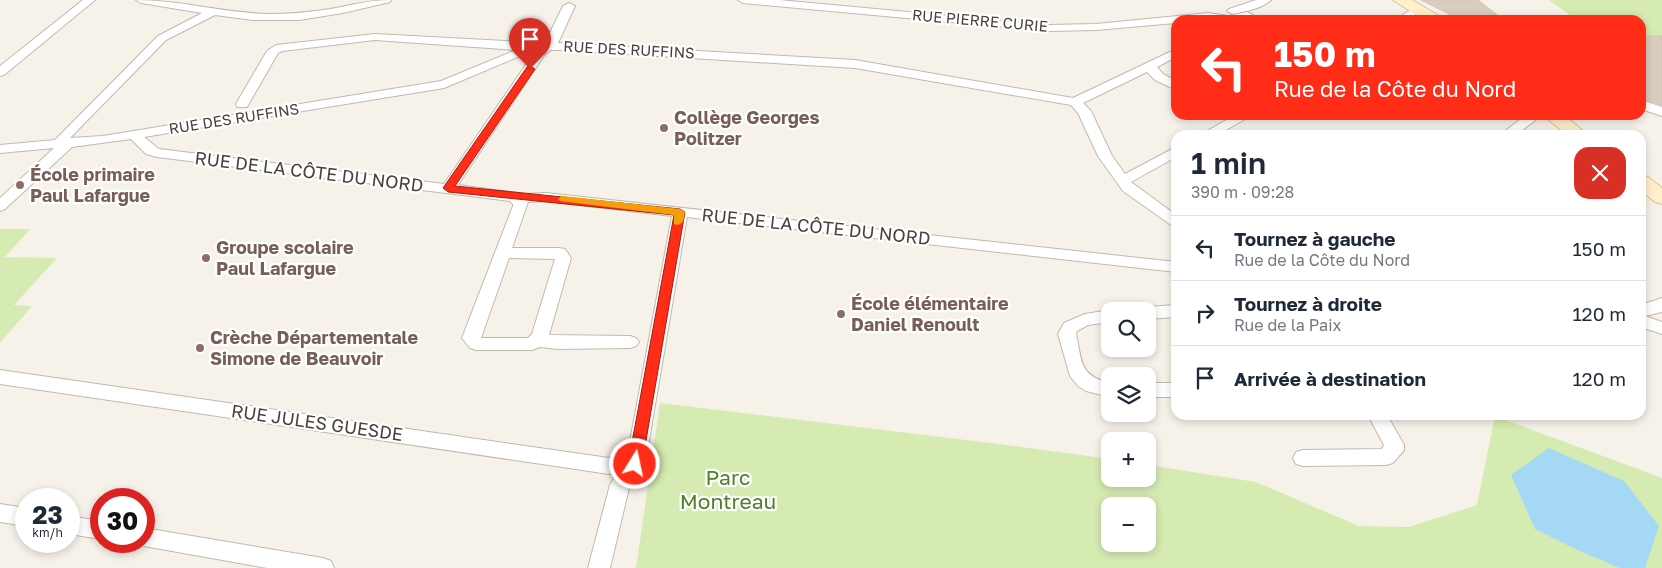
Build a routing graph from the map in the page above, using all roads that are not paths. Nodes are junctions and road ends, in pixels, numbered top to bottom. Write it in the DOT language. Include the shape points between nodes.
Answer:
graph roads {
  1 [pos="90,0"];
  2 [pos="140,0"];
  3 [pos="386,0"];
  4 [pos="743,0"];
  5 [pos="1392,0"];
  6 [pos="1401,0"];
  7 [pos="1262,2"];
  8 [pos="568,6"];
  9 [pos="215,11"];
  10 [pos="1220,15"];
  11 [pos="1247,15"];
  12 [pos="1408,15"];
  13 [pos="1426,15"];
  14 [pos="1171,20"];
  15 [pos="548,46"];
  16 [pos="532,47"];
  17 [pos="1171,55"];
  18 [pos="1149,66"];
  19 [pos="0,72"];
  20 [pos="1171,83"];
  21 [pos="1075,102"];
  22 [pos="242,104"];
  23 [pos="1646,106"];
  24 [pos="1662,112"];
  25 [pos="1236,120"];
  26 [pos="1528,120"];
  27 [pos="1559,120"];
  28 [pos="1217,130"];
  29 [pos="1514,130"];
  30 [pos="1572,130"];
  31 [pos="136,134"];
  32 [pos="64,143"];
  33 [pos="0,149"];
  34 [pos="1171,154"];
  35 [pos="1123,181"];
  36 [pos="1646,185"];
  37 [pos="448,188"];
  38 [pos="515,197"];
  39 [pos="1662,198"];
  40 [pos="0,206"];
  41 [pos="680,212"];
  42 [pos="1171,218"];
  43 [pos="502,253"];
  44 [pos="1171,266"];
  45 [pos="1662,304"];
  46 [pos="1646,309"];
  47 [pos="1171,311"];
  48 [pos="1156,312"];
  49 [pos="1101,317"];
  50 [pos="1646,323"];
  51 [pos="1662,328"];
  52 [pos="536,340"];
  53 [pos="630,342"];
  54 [pos="0,376"];
  55 [pos="1101,388"];
  56 [pos="1156,390"];
  57 [pos="1171,390"];
  58 [pos="1379,420"];
  59 [pos="1304,458"];
  60 [pos="635,464"];
  61 [pos="0,513"];
  62 [pos="15,515"];
  63 [pos="155,540"];
  64 [pos="323,568"];
  65 [pos="599,568"];
  1 -- 19 [label="street"];
  2 -- 9 [label="street"];
  3 -- 9 [label="street" via="353,9 301,16 262,17"];
  4 -- 14 [label="street, RUE PIERRE CURIE" via="1049,28"];
  5 -- 12 [label="main road"];
  6 -- 13 [label="main road"];
  7 -- 10 [label="street, RUE PIERRE CURIE"];
  7 -- 11 [label="street"];
  8 -- 15 [label="street"];
  9 -- 32 [label="street" via="162,38 62,138"];
  15 -- 16 [label="street, RUE DES RUFFINS"];
  15 -- 21 [label="street, RUE DES RUFFINS" via="855,64"];
  15 -- 37 [label="street"];
  16 -- 22 [label="street" via="375,37 280,48 273,51"];
  16 -- 31 [label="street, RUE DES RUFFINS" via="428,88"];
  17 -- 18 [label="street"];
  18 -- 20 [label="street"];
  18 -- 21 [label="street"];
  21 -- 35 [label="street" via="1084,111 1105,156"];
  23 -- 24 [label="street"];
  25 -- 28 [label="street"];
  26 -- 29 [label="street"];
  27 -- 30 [label="main road"];
  31 -- 32 [label="street, RUE DES RUFFINS"];
  31 -- 37 [label="street, RUE DE LA CÔTE DU NORD" via="151,151 157,153"];
  32 -- 33 [label="street, RUE DES RUFFINS"];
  32 -- 40 [label="street"];
  34 -- 35 [label="street"];
  35 -- 42 [label="street"];
  36 -- 39 [label="main road"];
  37 -- 38 [label="street, RUE DE LA CÔTE DU NORD"];
  38 -- 41 [label="street, RUE DE LA CÔTE DU NORD" via="546,197"];
  38 -- 43 [label="street" via="521,203"];
  41 -- 44 [label="street, RUE DE LA CÔTE DU NORD"];
  41 -- 60 [label="street"];
  43 -- 52 [label="street" via="559,253 564,258 540,337"];
  43 -- 52 [label="street" via="471,338 476,344 532,344"];
  45 -- 46 [label="street"];
  47 -- 48 [label="street"];
  49 -- 55 [label="street" via="1070,326 1067,334 1076,370 1084,381"];
  50 -- 51 [label="street"];
  52 -- 53 [label="street" via="558,344"];
  54 -- 60 [label="street, RUE JULES GUESDE" via="609,466"];
  56 -- 57 [label="street"];
  58 -- 59 [label="street" via="1394,445 1394,450 1386,457"];
  60 -- 65 [label="street" via="620,485"];
  61 -- 62 [label="street"];
  63 -- 64 [label="street"];
}
